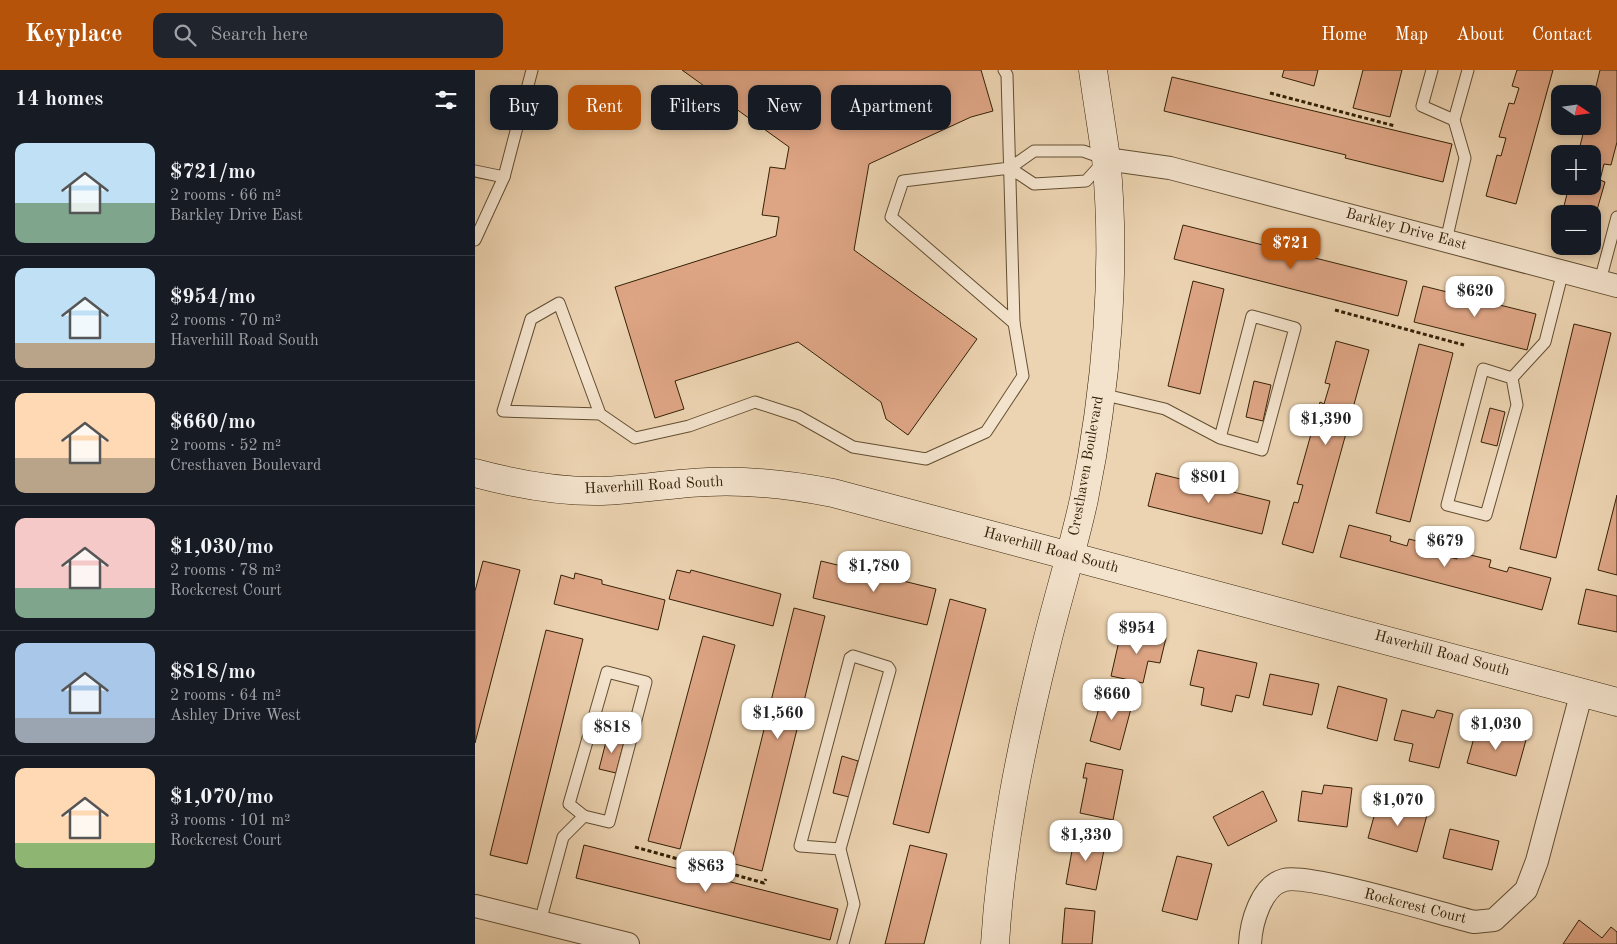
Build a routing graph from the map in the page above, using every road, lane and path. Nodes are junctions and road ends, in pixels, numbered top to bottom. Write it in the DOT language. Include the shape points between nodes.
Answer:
graph roads {
  1 [pos="532,70"];
  2 [pos="1004,70"];
  3 [pos="1093,70"];
  4 [pos="1432,70"];
  5 [pos="1468,70"];
  6 [pos="1270,94"];
  7 [pos="1454,120"];
  8 [pos="1395,126"];
  9 [pos="1106,159"];
  10 [pos="1010,168"];
  11 [pos="475,171"];
  12 [pos="504,177"];
  13 [pos="1617,217"];
  14 [pos="475,240"];
  15 [pos="1446,240"];
  16 [pos="1563,271"];
  17 [pos="1609,283"];
  18 [pos="1335,310"];
  19 [pos="1014,323"];
  20 [pos="1464,344"];
  21 [pos="1512,378"];
  22 [pos="1101,394"];
  23 [pos="600,414"];
  24 [pos="1220,438"];
  25 [pos="475,473"];
  26 [pos="1070,556"];
  27 [pos="1582,692"];
  28 [pos="1617,702"];
  29 [pos="584,816"];
  30 [pos="635,847"];
  31 [pos="840,849"];
  32 [pos="766,879"];
  33 [pos="475,906"];
  34 [pos="540,922"];
  35 [pos="571,937"];
  36 [pos="628,944"];
  37 [pos="843,944"];
  38 [pos="995,944"];
  39 [pos="1250,944"];
  1 -- 12 [label="lane"];
  2 -- 10 [label="lane" via="1007,75"];
  3 -- 9 [label="street, Cresthaven Boulevard"];
  4 -- 7 [label="lane" via="1422,106"];
  5 -- 7 [label="lane"];
  6 -- 8 [label="path"];
  7 -- 15 [label="lane" via="1465,158"];
  9 -- 10 [label="lane" via="1083,151 1034,151"];
  9 -- 10 [label="lane" via="1087,181 1034,184"];
  9 -- 15 [label="street, Barkley Drive East" via="1170,168"];
  9 -- 22 [label="street, Cresthaven Boulevard" via="1109,280"];
  10 -- 19 [label="lane"];
  10 -- 19 [label="lane" via="903,181 891,217"];
  11 -- 12 [label="lane"];
  12 -- 14 [label="lane"];
  13 -- 17 [label="lane"];
  15 -- 16 [label="street, Barkley Drive East"];
  16 -- 17 [label="street, Barkley Drive East"];
  16 -- 21 [label="lane" via="1545,342"];
  18 -- 20 [label="path"];
  19 -- 23 [label="lane" via="1023,376 986,432 925,459 853,447 798,416 755,402 689,426 635,438"];
  21 -- 21 [label="lane" via="1483,369 1447,505 1486,515 1517,405"];
  22 -- 24 [label="lane" via="1165,409"];
  22 -- 26 [label="street, Cresthaven Boulevard" via="1084,500"];
  23 -- 23 [label="lane" via="569,331 559,303 531,319 503,411"];
  24 -- 24 [label="lane" via="1263,450 1295,328 1252,316"];
  25 -- 26 [label="street, Haverhill Road South" via="511,483 592,491 708,482 797,486"];
  26 -- 27 [label="street, Haverhill Road South"];
  26 -- 38 [label="street, Cresthaven Boulevard" via="1025,734 1009,822"];
  27 -- 28 [label="street, Haverhill Road South"];
  27 -- 39 [label="street, Rockcrest Court" via="1526,890 1494,920 1474,922 1342,888 1284,880 1268,888 1251,930"];
  29 -- 29 [label="lane" via="609,822 646,682 607,672 569,804"];
  29 -- 34 [label="lane" via="563,837"];
  30 -- 32 [label="path" via="764,883"];
  31 -- 31 [label="lane" via="890,670 853,656 800,846"];
  31 -- 37 [label="lane" via="854,904"];
  33 -- 34 [label="street"];
  34 -- 35 [label="street"];
  35 -- 36 [label="street"];
}
